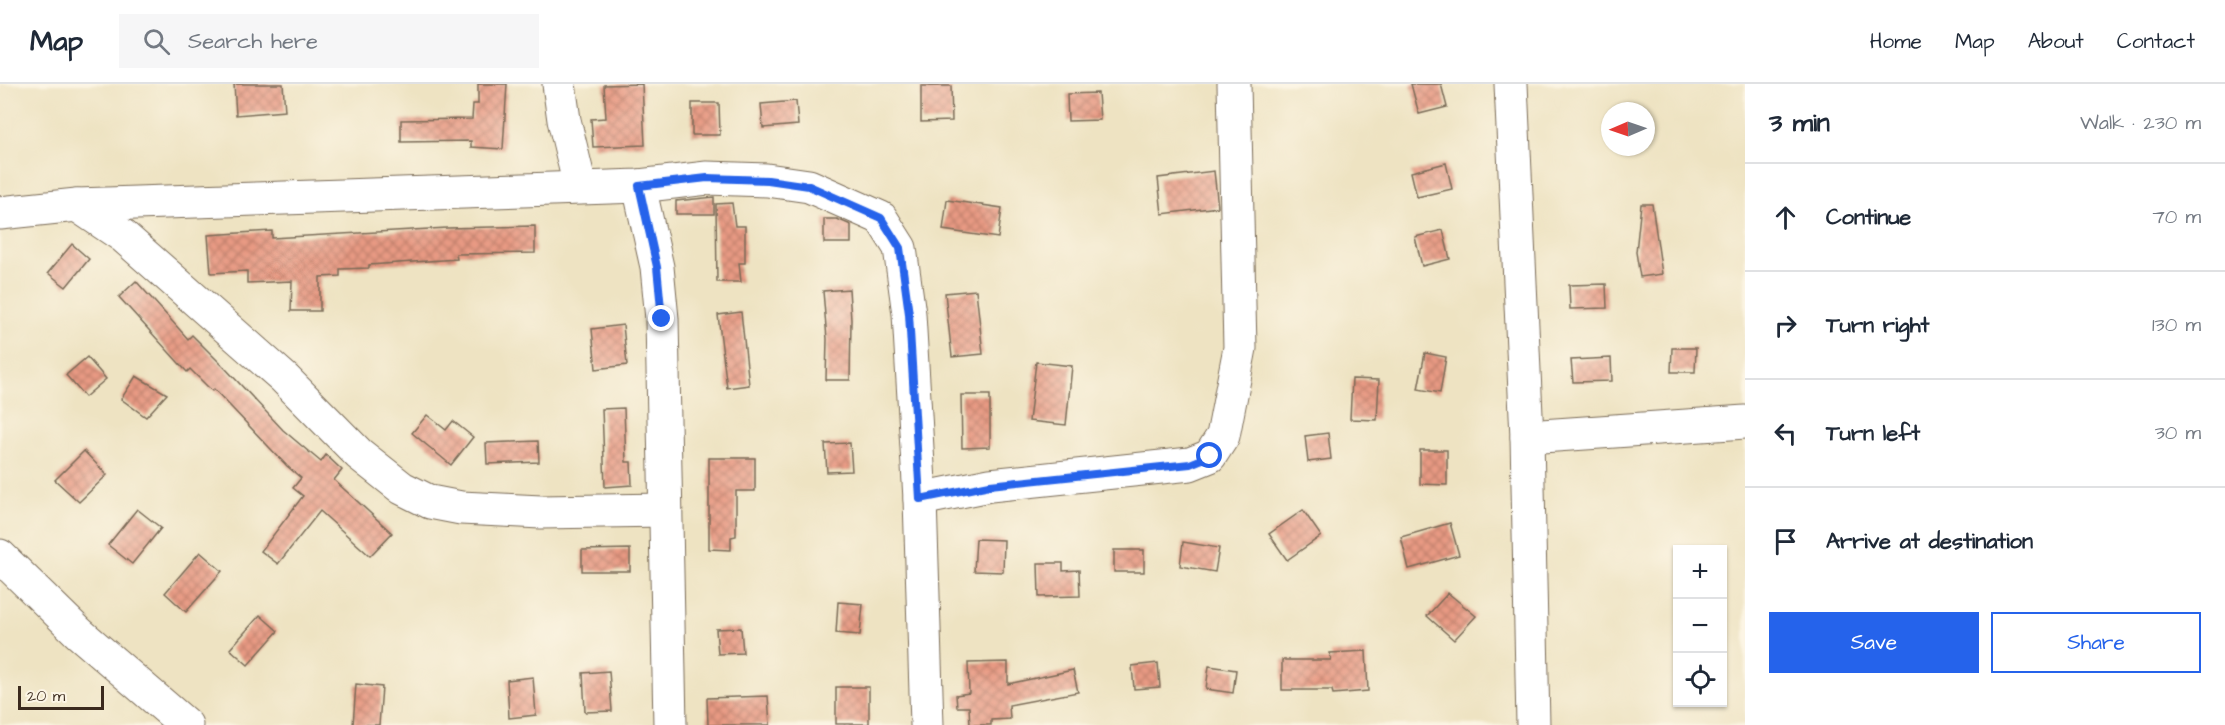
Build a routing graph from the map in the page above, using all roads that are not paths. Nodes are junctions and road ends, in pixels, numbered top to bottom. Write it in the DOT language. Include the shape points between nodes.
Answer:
graph roads {
  1 [pos="559,84"];
  2 [pos="1234,84"];
  3 [pos="1511,84"];
  4 [pos="580,186"];
  5 [pos="639,186"];
  6 [pos="78,206"];
  7 [pos="0,213"];
  8 [pos="1745,422"];
  9 [pos="1527,437"];
  10 [pos="920,499"];
  11 [pos="665,510"];
  12 [pos="0,556"];
  13 [pos="186,725"];
  14 [pos="670,725"];
  15 [pos="927,725"];
  16 [pos="1533,725"];
  1 -- 4 [label="street"];
  2 -- 10 [label="street" via="1240,348 1223,436 1210,456 1190,464 1011,483"];
  3 -- 9 [label="street"];
  4 -- 5 [label="street"];
  4 -- 6 [label="street"];
  5 -- 10 [label="street" via="707,178 768,180 809,186 881,218 900,248 909,314"];
  5 -- 11 [label="street" via="657,267 662,319"];
  6 -- 7 [label="street"];
  6 -- 11 [label="street" via="123,236 275,370 359,454 421,498 461,508 541,512"];
  8 -- 9 [label="street"];
  9 -- 16 [label="street"];
  10 -- 15 [label="street"];
  11 -- 14 [label="street"];
  12 -- 13 [label="street" via="79,633"];
}
